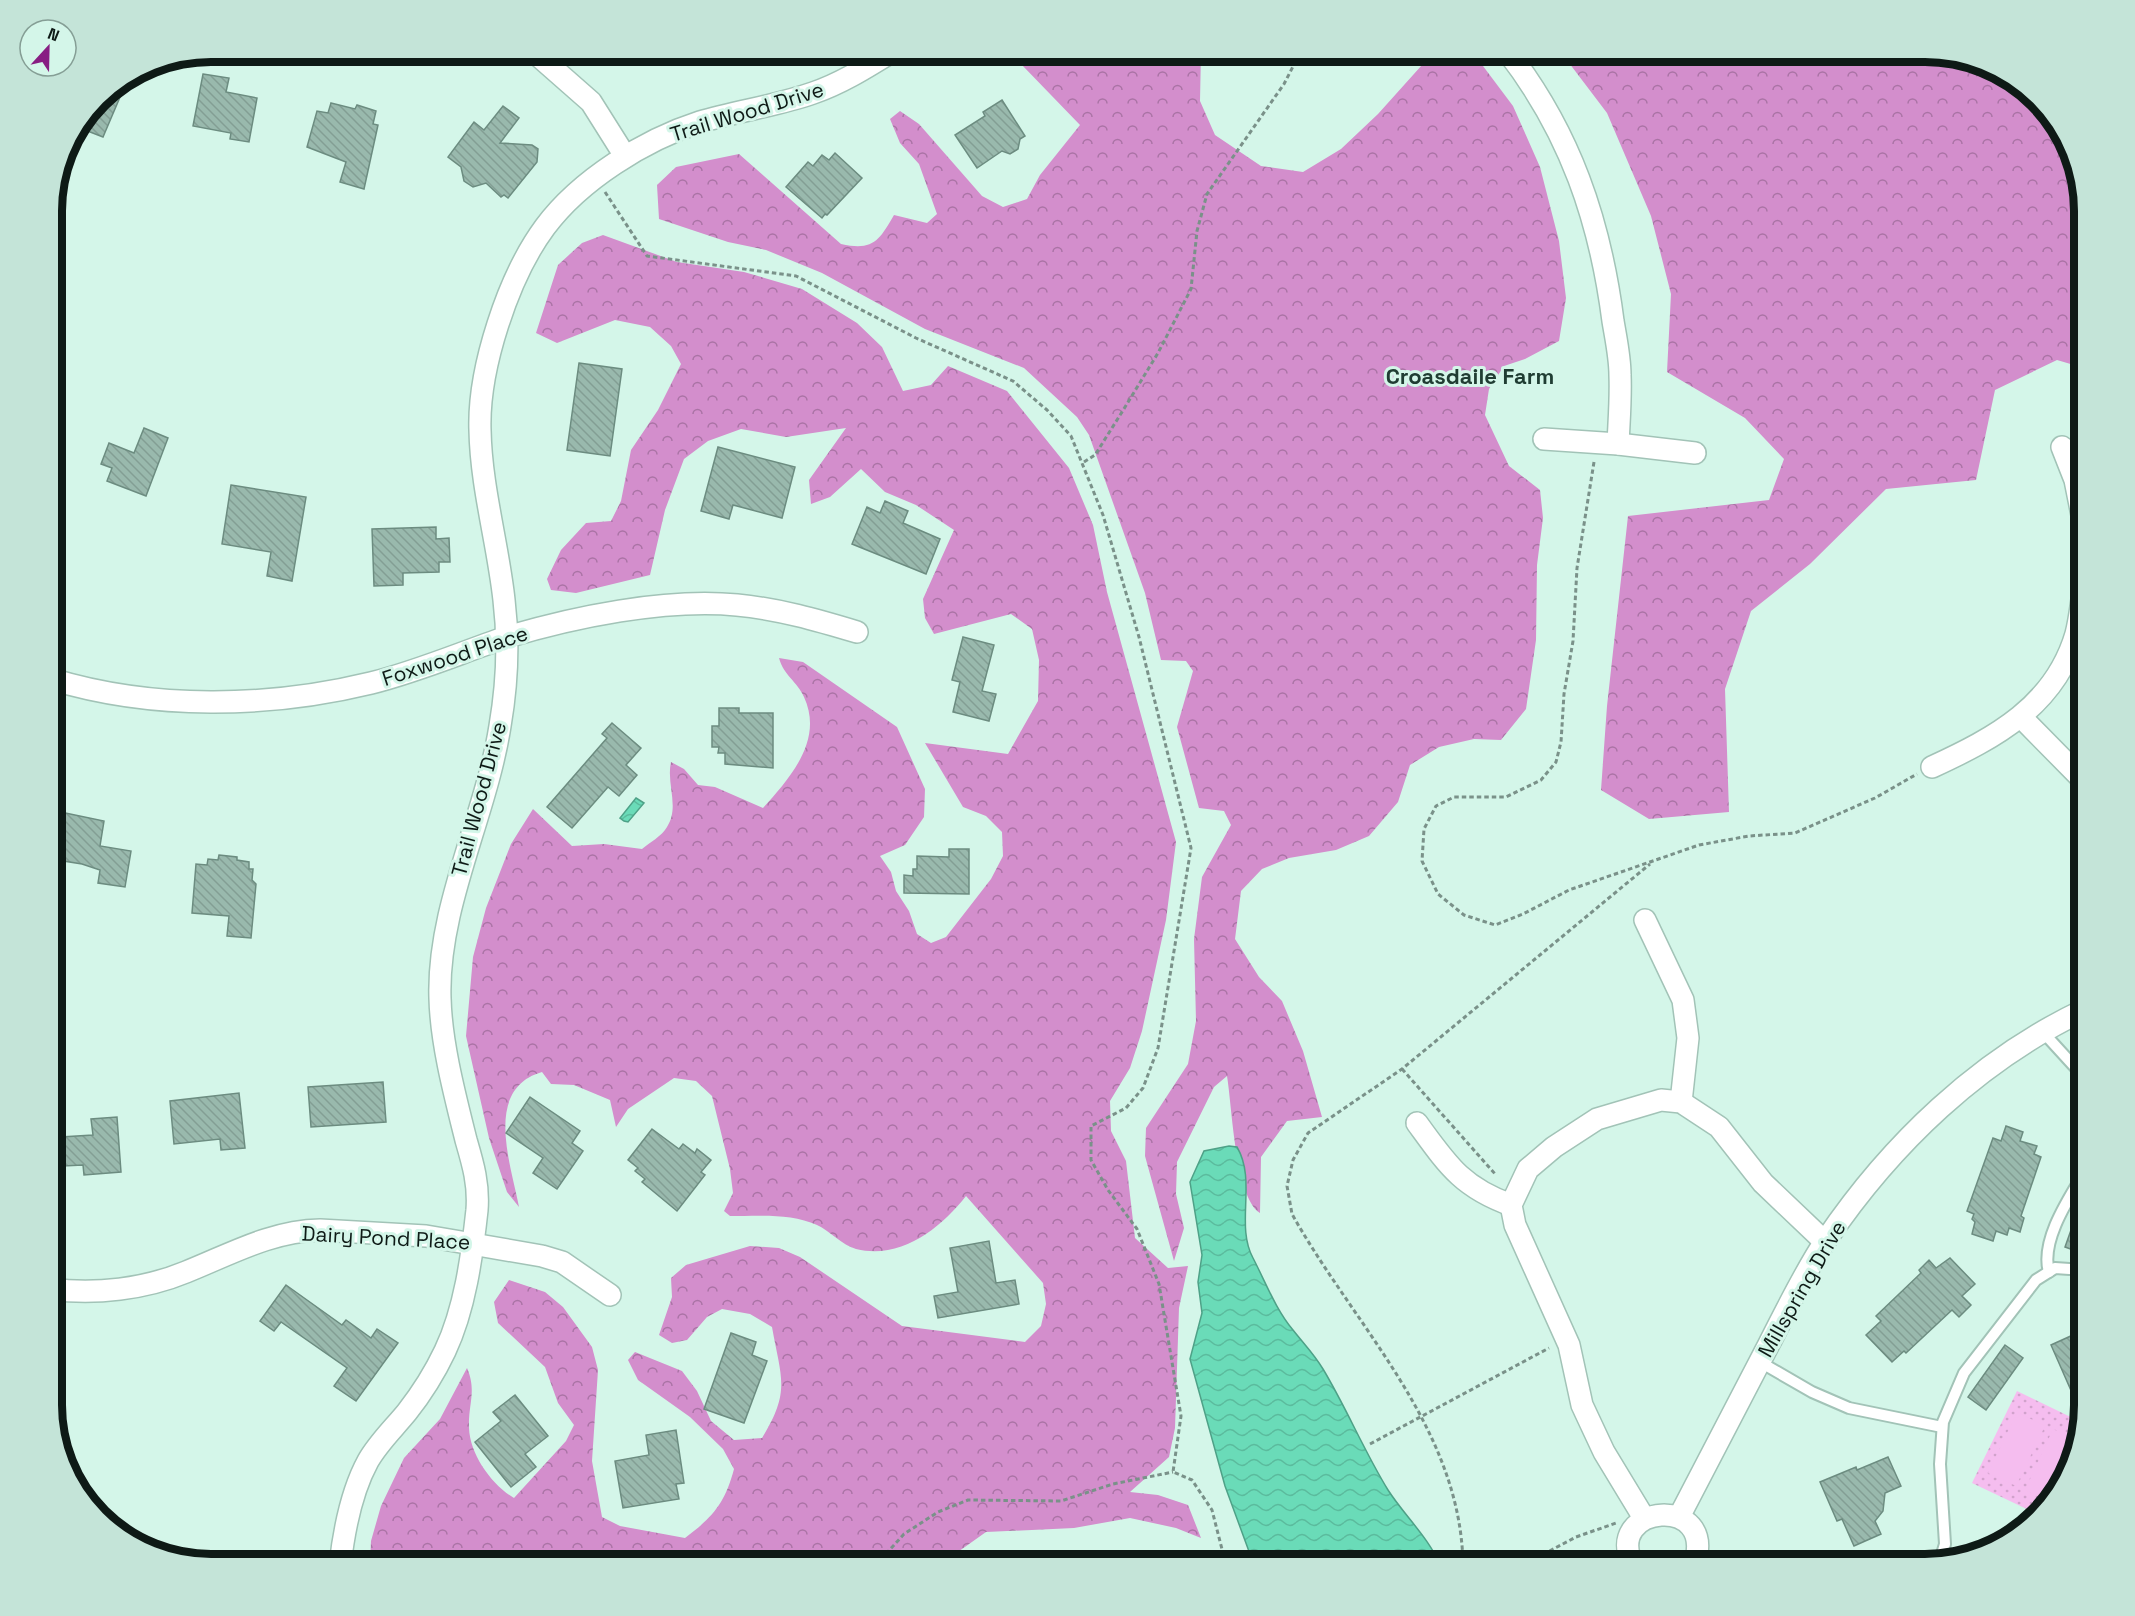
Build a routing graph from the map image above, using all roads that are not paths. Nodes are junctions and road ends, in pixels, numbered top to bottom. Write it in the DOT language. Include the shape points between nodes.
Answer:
graph roads {
  1 [pos="546,62"];
  2 [pos="876,62"];
  3 [pos="1516,62"];
  4 [pos="625,156"];
  5 [pos="1544,440"];
  6 [pos="1607,443"];
  7 [pos="2062,447"];
  8 [pos="1695,453"];
  9 [pos="2074,477"];
  10 [pos="857,632"];
  11 [pos="506,638"];
  12 [pos="2074,638"];
  13 [pos="62,682"];
  14 [pos="2022,718"];
  15 [pos="1932,767"];
  16 [pos="2074,771"];
  17 [pos="1645,921"];
  18 [pos="2074,1015"];
  19 [pos="2042,1030"];
  20 [pos="2074,1066"];
  21 [pos="1681,1102"];
  22 [pos="1417,1123"];
  23 [pos="2074,1190"];
  24 [pos="1515,1197"];
  25 [pos="472,1242"];
  26 [pos="1825,1242"];
  27 [pos="2074,1269"];
  28 [pos="2049,1272"];
  29 [pos="62,1290"];
  30 [pos="610,1295"];
  31 [pos="1760,1362"];
  32 [pos="1942,1427"];
  33 [pos="1679,1517"];
  34 [pos="1644,1518"];
  35 [pos="1942,1553"];
  36 [pos="342,1554"];
  37 [pos="1630,1554"];
  38 [pos="1696,1554"];
  1 -- 4 [label="street" via="591,102"];
  2 -- 4 [label="street, Trail Wood Drive" via="818,92 698,123"];
  3 -- 6 [label="street" via="1536,88 1572,162 1597,226 1620,374"];
  4 -- 11 [label="street, Trail Wood Drive" via="554,215 531,250 497,330 485,375 480,435"];
  5 -- 6 [label="street"];
  6 -- 8 [label="street"];
  7 -- 9 [label="street"];
  10 -- 11 [label="street, Foxwood Place" via="784,612 691,604 570,622"];
  11 -- 13 [label="street, Foxwood Place" via="370,683 257,700 200,703 156,699"];
  11 -- 25 [label="street, Trail Wood Drive" via="500,726 450,910 440,997 450,1066 476,1172 478,1191"];
  12 -- 14 [label="street" via="2057,675"];
  14 -- 15 [label="street" via="1982,744"];
  14 -- 16 [label="street"];
  17 -- 21 [label="street" via="1683,1000 1688,1038"];
  18 -- 19 [label="street, Millspring Drive"];
  19 -- 20 [label="lane"];
  19 -- 26 [label="street, Millspring Drive" via="1967,1084 1932,1116 1891,1157"];
  21 -- 24 [label="street" via="1661,1101 1597,1119 1528,1169"];
  21 -- 26 [label="street" via="1719,1127 1763,1183"];
  22 -- 24 [label="street" via="1464,1182 1490,1198"];
  23 -- 28 [label="lane" via="2049,1246"];
  24 -- 34 [label="street" via="1515,1226 1566,1339 1582,1405 1604,1452"];
  25 -- 29 [label="street, Dairy Pond Place" via="303,1230 258,1241 168,1279 82,1293"];
  25 -- 30 [label="street, Dairy Pond Place" via="562,1262"];
  25 -- 36 [label="street, Trail Wood Drive" via="447,1348 420,1394 368,1461 348,1517"];
  26 -- 31 [label="street, Millspring Drive"];
  27 -- 28 [label="lane" via="2055,1268"];
  28 -- 32 [label="lane" via="2036,1280 1964,1373"];
  31 -- 32 [label="lane" via="1849,1408"];
  31 -- 33 [label="street, Millspring Drive"];
  32 -- 35 [label="lane"];
  33 -- 34 [label="street" via="1668,1514"];
  33 -- 38 [label="street" via="1695,1533"];
  34 -- 37 [label="street" via="1630,1535"];
}
